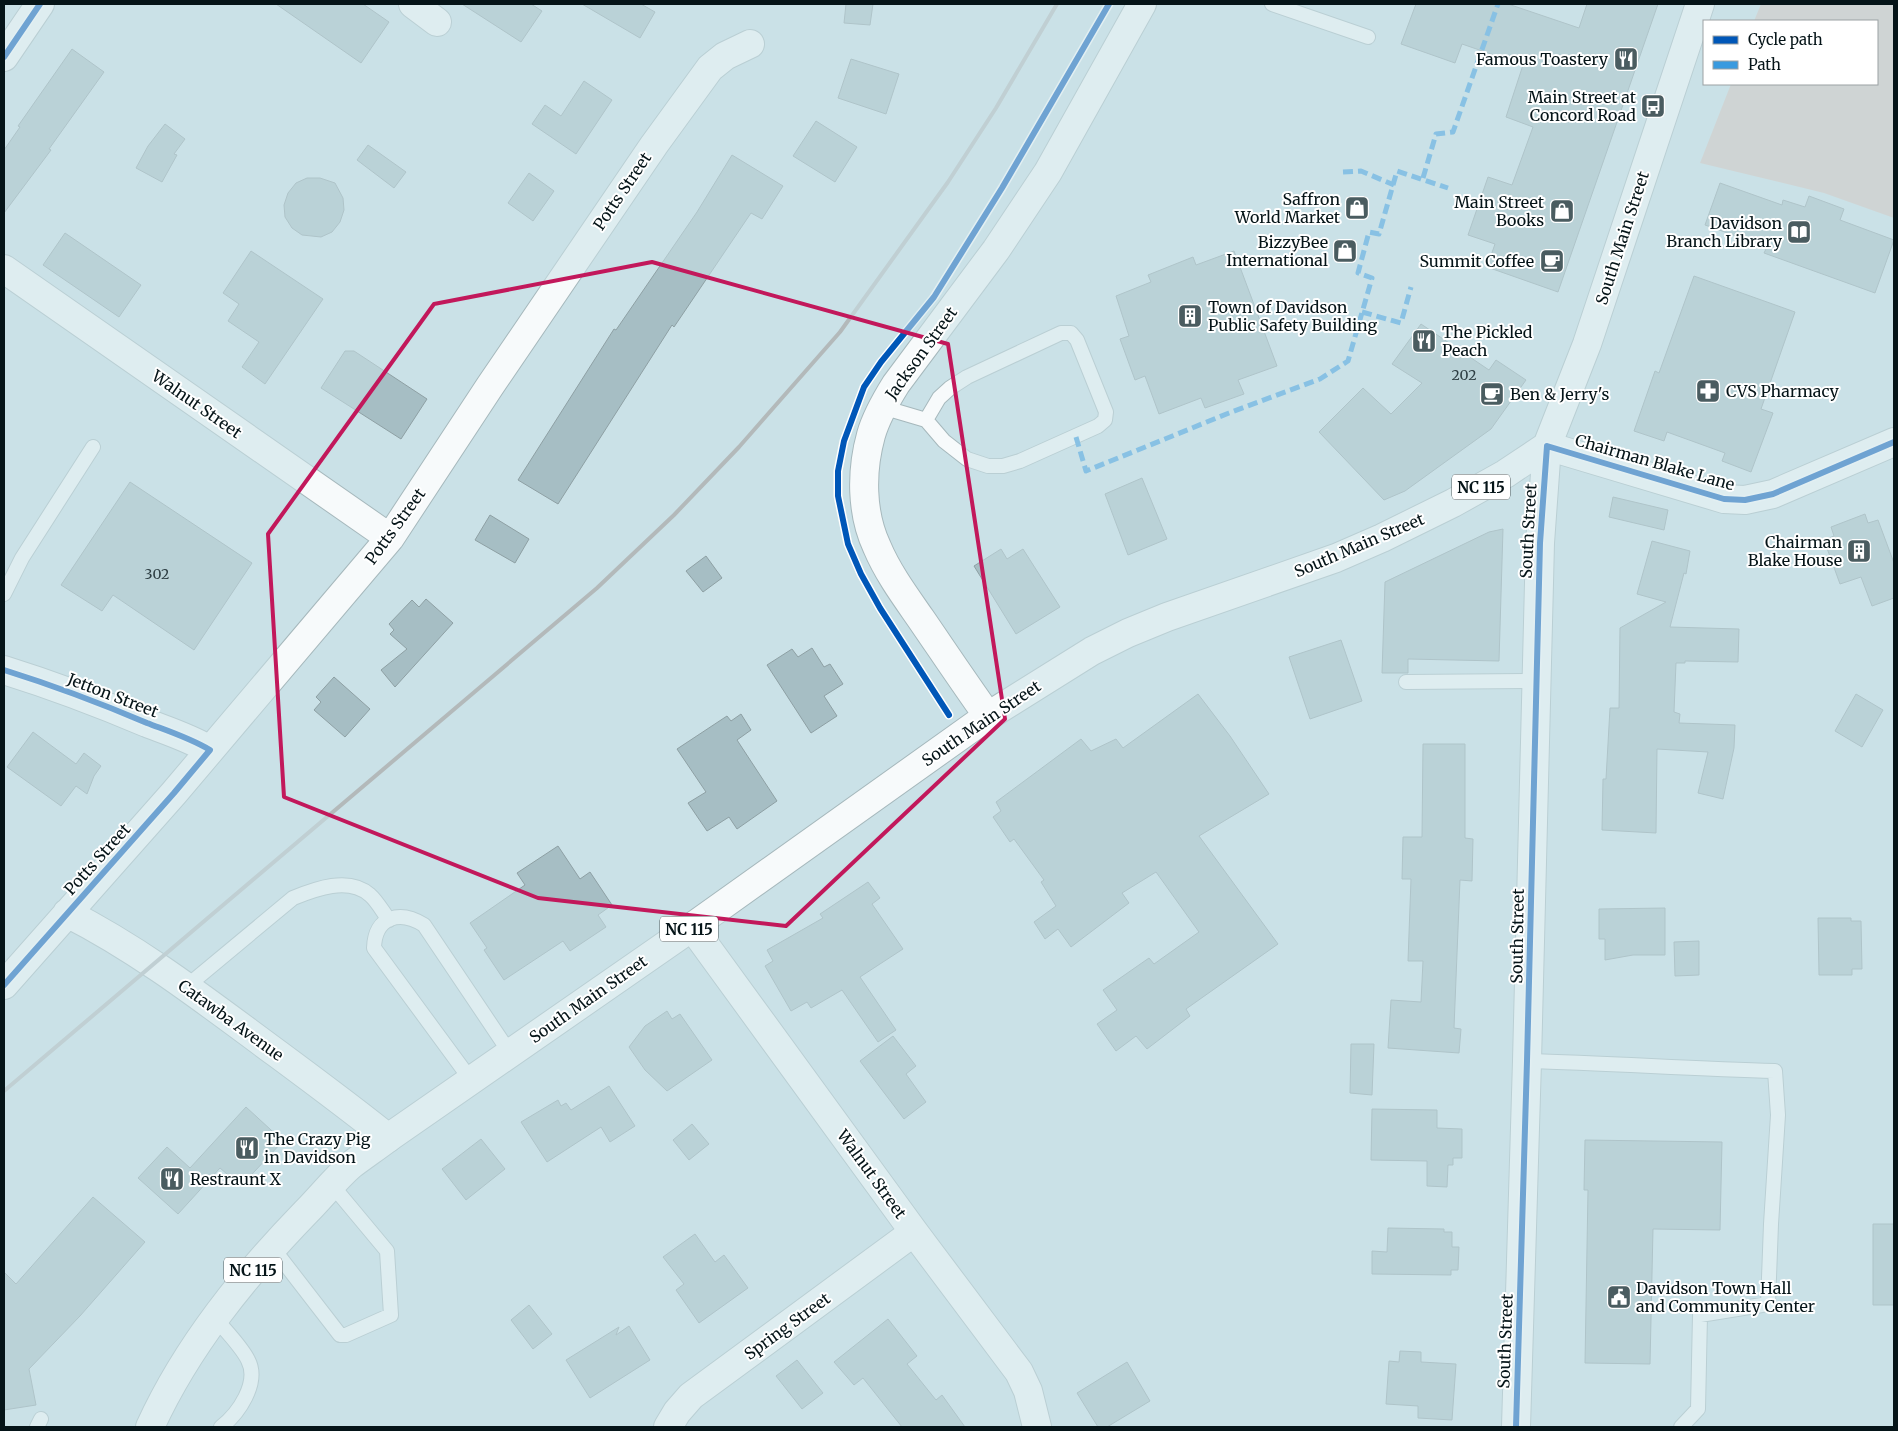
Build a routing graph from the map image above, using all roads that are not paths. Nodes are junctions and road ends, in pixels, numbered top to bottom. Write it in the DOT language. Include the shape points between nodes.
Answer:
graph roads {
  1 [pos="40,4"];
  2 [pos="413,4"];
  3 [pos="1142,4"];
  4 [pos="1272,4"];
  5 [pos="1700,4"];
  6 [pos="437,22"];
  7 [pos="1368,38"];
  8 [pos="750,44"];
  9 [pos="4,57"];
  10 [pos="4,269"];
  11 [pos="882,407"];
  12 [pos="926,420"];
  13 [pos="1894,442"];
  14 [pos="1547,446"];
  15 [pos="93,447"];
  16 [pos="390,538"];
  17 [pos="4,594"];
  18 [pos="4,670"];
  19 [pos="1536,681"];
  20 [pos="1406,682"];
  21 [pos="988,716"];
  22 [pos="210,750"];
  23 [pos="67,914"];
  24 [pos="389,920"];
  25 [pos="692,927"];
  26 [pos="4,985"];
  27 [pos="186,988"];
  28 [pos="510,1053"];
  29 [pos="1527,1062"];
  30 [pos="471,1080"];
  31 [pos="388,1138"];
  32 [pos="332,1184"];
  33 [pos="914,1232"];
  34 [pos="272,1247"];
  35 [pos="215,1318"];
  36 [pos="150,1427"];
  37 [pos="221,1427"];
  38 [pos="668,1427"];
  39 [pos="1037,1427"];
  40 [pos="1516,1427"];
  41 [pos="1681,1427"];
  1 -- 9 [label="street"];
  2 -- 6 [label="street"];
  3 -- 11 [label="street, Jackson Street" via="1048,172 996,250"];
  4 -- 7 [label="lane"];
  5 -- 14 [label="street, South Main Street" via="1587,344"];
  8 -- 16 [label="street, Potts Street" via="725,56 710,68 687,99"];
  10 -- 16 [label="street, Walnut Street"];
  11 -- 12 [label="lane"];
  11 -- 21 [label="street, Jackson Street" via="871,434 864,467 864,490 874,539 892,576"];
  12 -- 12 [label="lane" via="944,441 967,459 988,466 1003,466 1098,426 1105,420 1106,412 1077,340 1071,334 1061,333 967,377 939,398"];
  13 -- 14 [label="street, Chairman Blake Lane" via="1773,494 1745,500 1724,499"];
  14 -- 19 [label="street, South Street"];
  14 -- 21 [label="street, South Main Street / NC 115" via="1453,503 1382,538 1336,558 1128,633 1084,656"];
  15 -- 17 [label="lane" via="22,558"];
  16 -- 22 [label="street, Potts Street"];
  18 -- 22 [label="street, Jetton Street" via="114,709 193,740"];
  19 -- 20 [label="lane"];
  19 -- 29 [label="street, South Street"];
  21 -- 25 [label="street, South Main Street / NC 115"];
  22 -- 23 [label="street, Potts Street"];
  23 -- 26 [label="street, Potts Street"];
  23 -- 27 [label="street, Catawba Avenue" via="121,943"];
  24 -- 27 [label="lane" via="370,894 360,888 345,885 312,890 293,898"];
  24 -- 28 [label="lane" via="398,916 412,917 424,925"];
  24 -- 30 [label="lane" via="375,938 374,948"];
  25 -- 28 [label="street, South Main Street / NC 115"];
  25 -- 33 [label="street, Walnut Street"];
  27 -- 31 [label="street, Catawba Avenue"];
  28 -- 30 [label="street, South Main Street / NC 115"];
  29 -- 40 [label="street, South Street"];
  29 -- 41 [label="lane" via="1775,1071 1778,1115 1768,1304 1700,1315 1698,1409"];
  30 -- 31 [label="street, South Main Street / NC 115"];
  31 -- 32 [label="street, South Main Street / NC 115"];
  32 -- 34 [label="street, South Main Street / NC 115"];
  32 -- 34 [label="lane" via="387,1251 391,1315 340,1335"];
  33 -- 38 [label="street, Spring Street" via="691,1396"];
  33 -- 39 [label="street, Walnut Street" via="1019,1372 1028,1391"];
  34 -- 35 [label="street, South Main Street / NC 115"];
  35 -- 36 [label="street, South Main Street / NC 115" via="174,1380"];
  35 -- 37 [label="lane" via="248,1360 252,1373 245,1398"];
}
